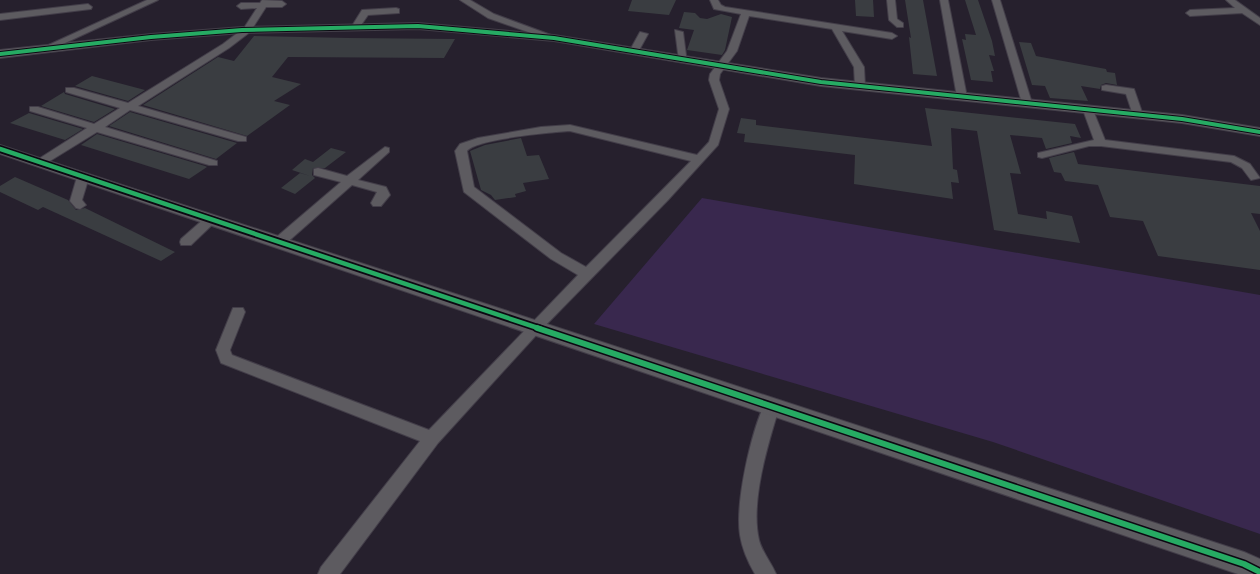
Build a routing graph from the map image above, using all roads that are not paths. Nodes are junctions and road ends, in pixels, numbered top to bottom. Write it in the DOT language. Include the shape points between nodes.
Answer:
graph roads {
  1 [pos="154,0"];
  2 [pos="464,0"];
  3 [pos="714,0"];
  4 [pos="891,0"];
  5 [pos="944,0"];
  6 [pos="996,0"];
  7 [pos="1230,0"];
  8 [pos="264,2"];
  9 [pos="282,4"];
  10 [pos="241,6"];
  11 [pos="88,7"];
  12 [pos="396,10"];
  13 [pos="1243,10"];
  14 [pos="746,13"];
  15 [pos="1190,13"];
  16 [pos="0,17"];
  17 [pos="1260,22"];
  18 [pos="900,25"];
  19 [pos="356,26"];
  20 [pos="835,28"];
  21 [pos="248,30"];
  22 [pos="678,32"];
  23 [pos="642,34"];
  24 [pos="892,36"];
  25 [pos="554,38"];
  26 [pos="47,48"];
  27 [pos="634,52"];
  28 [pos="0,54"];
  29 [pos="684,61"];
  30 [pos="720,66"];
  31 [pos="860,86"];
  32 [pos="1106,88"];
  33 [pos="70,90"];
  34 [pos="962,97"];
  35 [pos="1026,103"];
  36 [pos="130,107"];
  37 [pos="34,109"];
  38 [pos="1088,110"];
  39 [pos="1138,115"];
  40 [pos="97,128"];
  41 [pos="1260,132"];
  42 [pos="242,139"];
  43 [pos="1101,143"];
  44 [pos="0,149"];
  45 [pos="385,150"];
  46 [pos="1042,155"];
  47 [pos="699,159"];
  48 [pos="41,162"];
  49 [pos="213,163"];
  50 [pos="318,172"];
  51 [pos="83,177"];
  52 [pos="1255,177"];
  53 [pos="350,180"];
  54 [pos="377,203"];
  55 [pos="80,205"];
  56 [pos="210,220"];
  57 [pos="186,242"];
  58 [pos="278,243"];
  59 [pos="586,273"];
  60 [pos="238,312"];
  61 [pos="534,328"];
  62 [pos="771,408"];
  63 [pos="432,438"];
  64 [pos="1260,572"];
  65 [pos="328,574"];
  66 [pos="766,574"];
  1 -- 26 [label="street"];
  2 -- 25 [label="street" via="491,16"];
  3 -- 14 [label="street" via="717,7"];
  4 -- 18 [label="street" via="893,20"];
  5 -- 34 [label="street"];
  6 -- 35 [label="street"];
  7 -- 13 [label="street"];
  8 -- 9 [label="street"];
  8 -- 10 [label="street"];
  8 -- 21 [label="street"];
  11 -- 16 [label="street"];
  12 -- 19 [label="street" via="365,12"];
  13 -- 15 [label="street"];
  13 -- 17 [label="street"];
  14 -- 20 [label="street"];
  14 -- 30 [label="street" via="732,51"];
  19 -- 21 [label="street"];
  19 -- 25 [label="street" via="418,26"];
  20 -- 24 [label="street"];
  20 -- 31 [label="street" via="859,67"];
  21 -- 26 [label="street"];
  21 -- 36 [label="street"];
  22 -- 29 [label="street"];
  23 -- 27 [label="street"];
  25 -- 27 [label="street"];
  26 -- 28 [label="street"];
  27 -- 29 [label="street"];
  29 -- 30 [label="street"];
  30 -- 31 [label="street"];
  30 -- 47 [label="street" via="714,80 724,109 714,143"];
  31 -- 34 [label="street"];
  32 -- 39 [label="street" via="1130,91"];
  33 -- 36 [label="street"];
  34 -- 35 [label="street"];
  35 -- 38 [label="street"];
  36 -- 40 [label="street"];
  36 -- 42 [label="street"];
  37 -- 40 [label="street"];
  38 -- 39 [label="street"];
  38 -- 43 [label="street"];
  39 -- 41 [label="street"];
  40 -- 48 [label="street"];
  40 -- 49 [label="street"];
  43 -- 46 [label="street"];
  43 -- 52 [label="street" via="1234,159"];
  44 -- 48 [label="street"];
  45 -- 53 [label="street"];
  47 -- 59 [label="street"];
  47 -- 59 [label="street" via="570,128 478,141 464,146 461,151 468,189 556,256"];
  48 -- 51 [label="street"];
  50 -- 53 [label="street"];
  51 -- 55 [label="street" via="76,201"];
  51 -- 56 [label="street"];
  53 -- 54 [label="street" via="382,190 384,194"];
  53 -- 58 [label="street"];
  56 -- 57 [label="street"];
  56 -- 58 [label="street"];
  58 -- 61 [label="street"];
  59 -- 61 [label="street"];
  60 -- 63 [label="street" via="237,322 223,350 226,359"];
  61 -- 62 [label="street"];
  61 -- 63 [label="street"];
  62 -- 64 [label="street" via="1039,495"];
  62 -- 66 [label="street" via="762,435 748,529 753,552"];
  63 -- 65 [label="street"];
}
